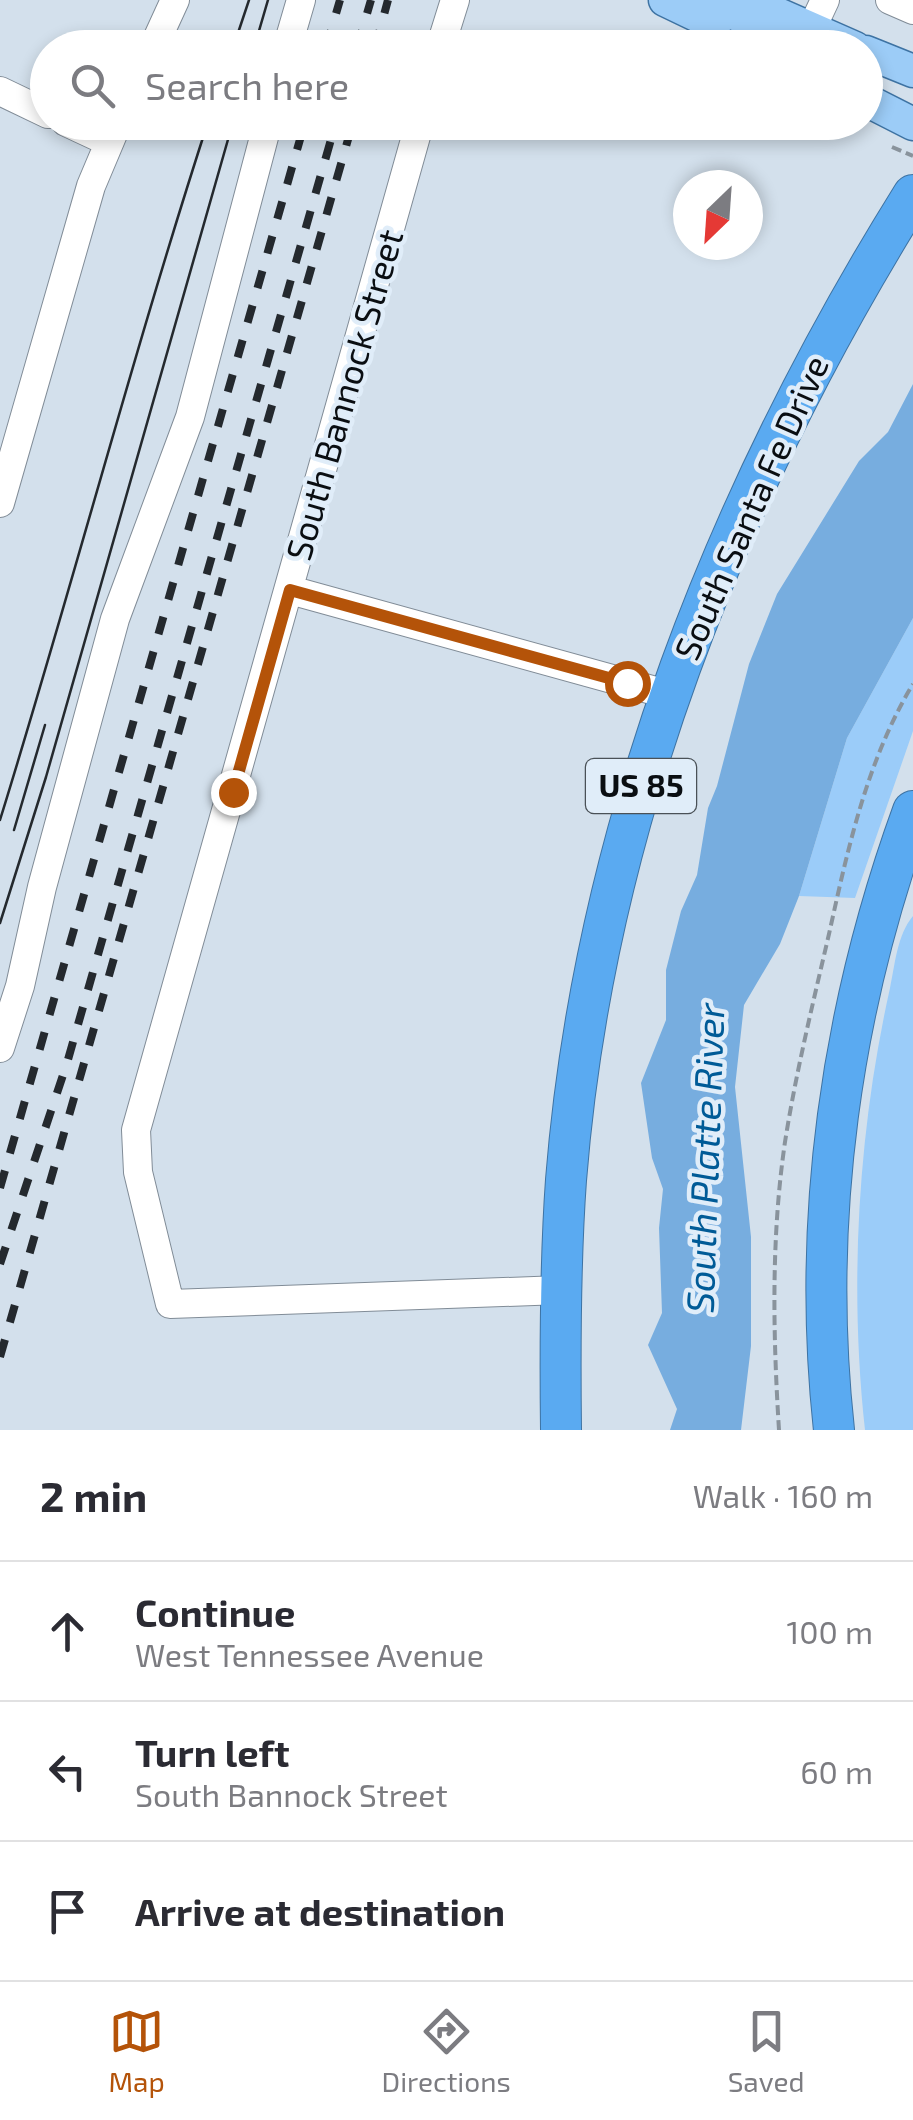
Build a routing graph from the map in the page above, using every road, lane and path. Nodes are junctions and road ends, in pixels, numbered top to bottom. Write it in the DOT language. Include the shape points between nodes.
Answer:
graph roads {
  1 [pos="175,0"];
  2 [pos="301,0"];
  3 [pos="455,0"];
  4 [pos="665,0"];
  5 [pos="700,0"];
  6 [pos="746,0"];
  7 [pos="890,0"];
  8 [pos="815,10"];
  9 [pos="913,10"];
  10 [pos="161,30"];
  11 [pos="292,30"];
  12 [pos="446,30"];
  13 [pos="726,30"];
  14 [pos="836,30"];
  15 [pos="883,59"];
  16 [pos="913,71"];
  17 [pos="0,91"];
  18 [pos="30,105"];
  19 [pos="883,109"];
  20 [pos="913,124"];
  21 [pos="111,140"];
  22 [pos="263,140"];
  23 [pos="415,140"];
  24 [pos="913,195"];
  25 [pos="1,497"];
  26 [pos="290,590"];
  27 [pos="670,695"];
  28 [pos="913,811"];
  29 [pos="902,876"];
  30 [pos="0,1048"];
  31 [pos="561,1290"];
  32 [pos="561,1430"];
  33 [pos="834,1430"];
  1 -- 10 [label="street"];
  2 -- 11 [label="street"];
  3 -- 12 [label="street"];
  4 -- 13 [label="main road"];
  5 -- 8 [label="main road" via="777,30"];
  6 -- 8 [label="main road"];
  7 -- 9 [label="street"];
  8 -- 14 [label="main road"];
  15 -- 16 [label="main road"];
  17 -- 18 [label="street"];
  19 -- 20 [label="main road"];
  21 -- 25 [label="street" via="91,186"];
  22 -- 30 [label="street" via="190,417 115,619"];
  23 -- 26 [label="street, South Bannock Street"];
  24 -- 27 [label="highway, South Santa Fe Drive / US 85" via="754,488"];
  26 -- 27 [label="street"];
  26 -- 31 [label="street, South Bannock Street" via="136,1130 138,1172 170,1304"];
  27 -- 31 [label="highway, South Santa Fe Drive / US 85" via="621,860 593,985 571,1132"];
  28 -- 29 [label="highway"];
  29 -- 33 [label="highway" via="852,1023 832,1167 826,1292"];
  31 -- 32 [label="highway, South Santa Fe Drive / US 85"];
}
